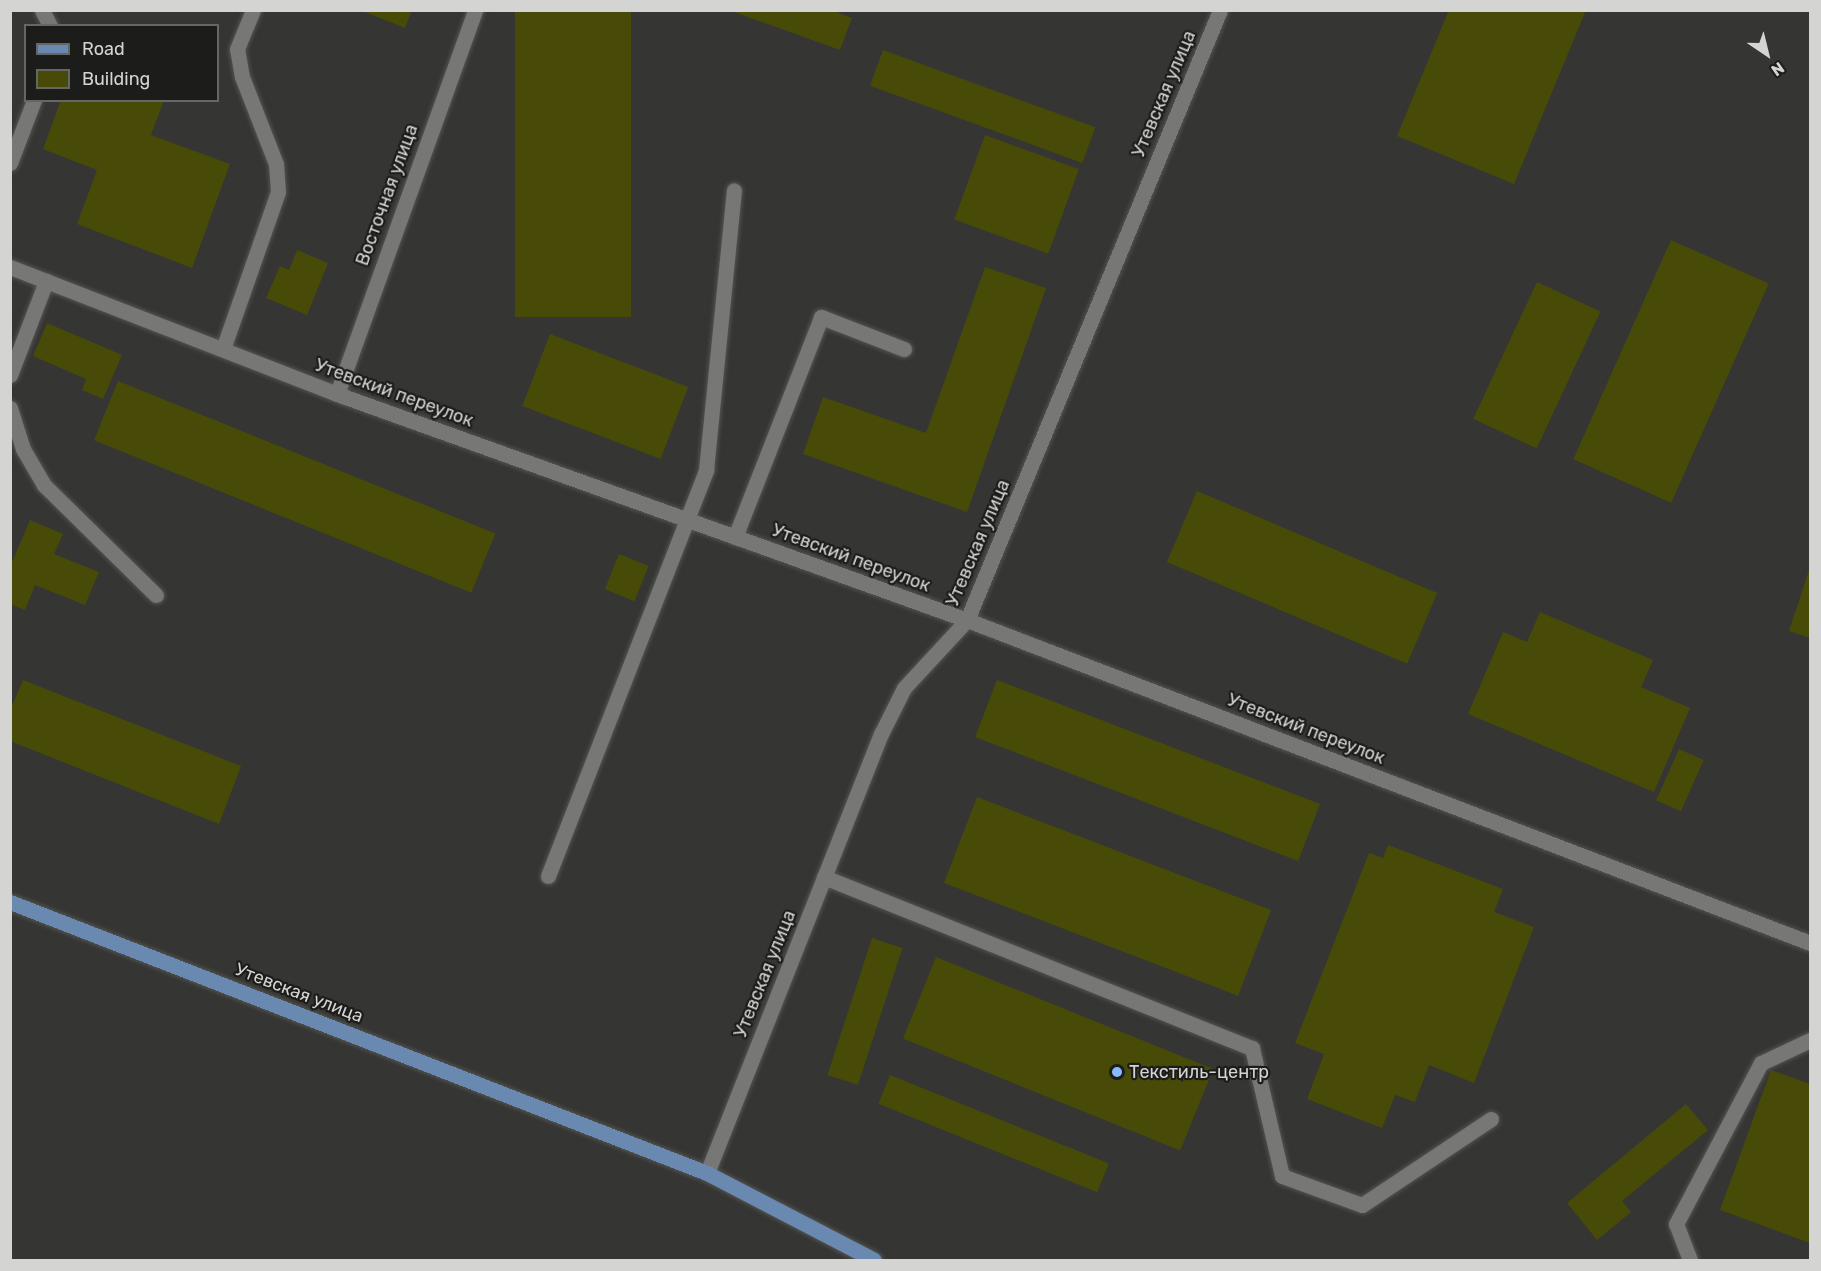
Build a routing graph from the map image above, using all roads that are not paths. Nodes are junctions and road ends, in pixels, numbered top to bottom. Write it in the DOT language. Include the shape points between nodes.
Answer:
graph roads {
  1 [pos="42,10"];
  2 [pos="253,10"];
  3 [pos="475,10"];
  4 [pos="1220,10"];
  5 [pos="49,24"];
  6 [pos="33,102"];
  7 [pos="10,163"];
  8 [pos="734,190"];
  9 [pos="10,267"];
  10 [pos="46,281"];
  11 [pos="223,349"];
  12 [pos="904,349"];
  13 [pos="10,375"];
  14 [pos="337,394"];
  15 [pos="10,408"];
  16 [pos="686,519"];
  17 [pos="735,537"];
  18 [pos="156,595"];
  19 [pos="967,620"];
  20 [pos="548,876"];
  21 [pos="824,877"];
  22 [pos="10,902"];
  23 [pos="1810,943"];
  24 [pos="1810,1040"];
  25 [pos="1491,1119"];
  26 [pos="707,1173"];
  27 [pos="874,1260"];
  28 [pos="1690,1260"];
  1 -- 5 [label="street"];
  2 -- 11 [label="street" via="237,49 242,77 276,164 278,192"];
  3 -- 14 [label="street, Восточная улица"];
  4 -- 19 [label="street, Утевская улица"];
  6 -- 7 [label="street"];
  8 -- 16 [label="street" via="706,470"];
  9 -- 10 [label="street, Утевский переулок"];
  10 -- 11 [label="street, Утевский переулок"];
  10 -- 13 [label="street"];
  11 -- 14 [label="street, Утевский переулок"];
  12 -- 17 [label="street" via="821,317"];
  14 -- 16 [label="street, Утевский переулок"];
  15 -- 18 [label="street" via="23,449 44,485"];
  16 -- 17 [label="street, Утевский переулок"];
  16 -- 20 [label="street"];
  17 -- 19 [label="street, Утевский переулок"];
  19 -- 21 [label="street, Утевская улица" via="904,688 881,734"];
  19 -- 23 [label="street, Утевский переулок"];
  21 -- 25 [label="street" via="1252,1048 1282,1176 1352,1202 1362,1205"];
  21 -- 26 [label="street, Утевская улица"];
  22 -- 26 [label="main road, Утевская улица"];
  24 -- 28 [label="street" via="1761,1064 1676,1224"];
  26 -- 27 [label="main road, Утевская улица"];
}
